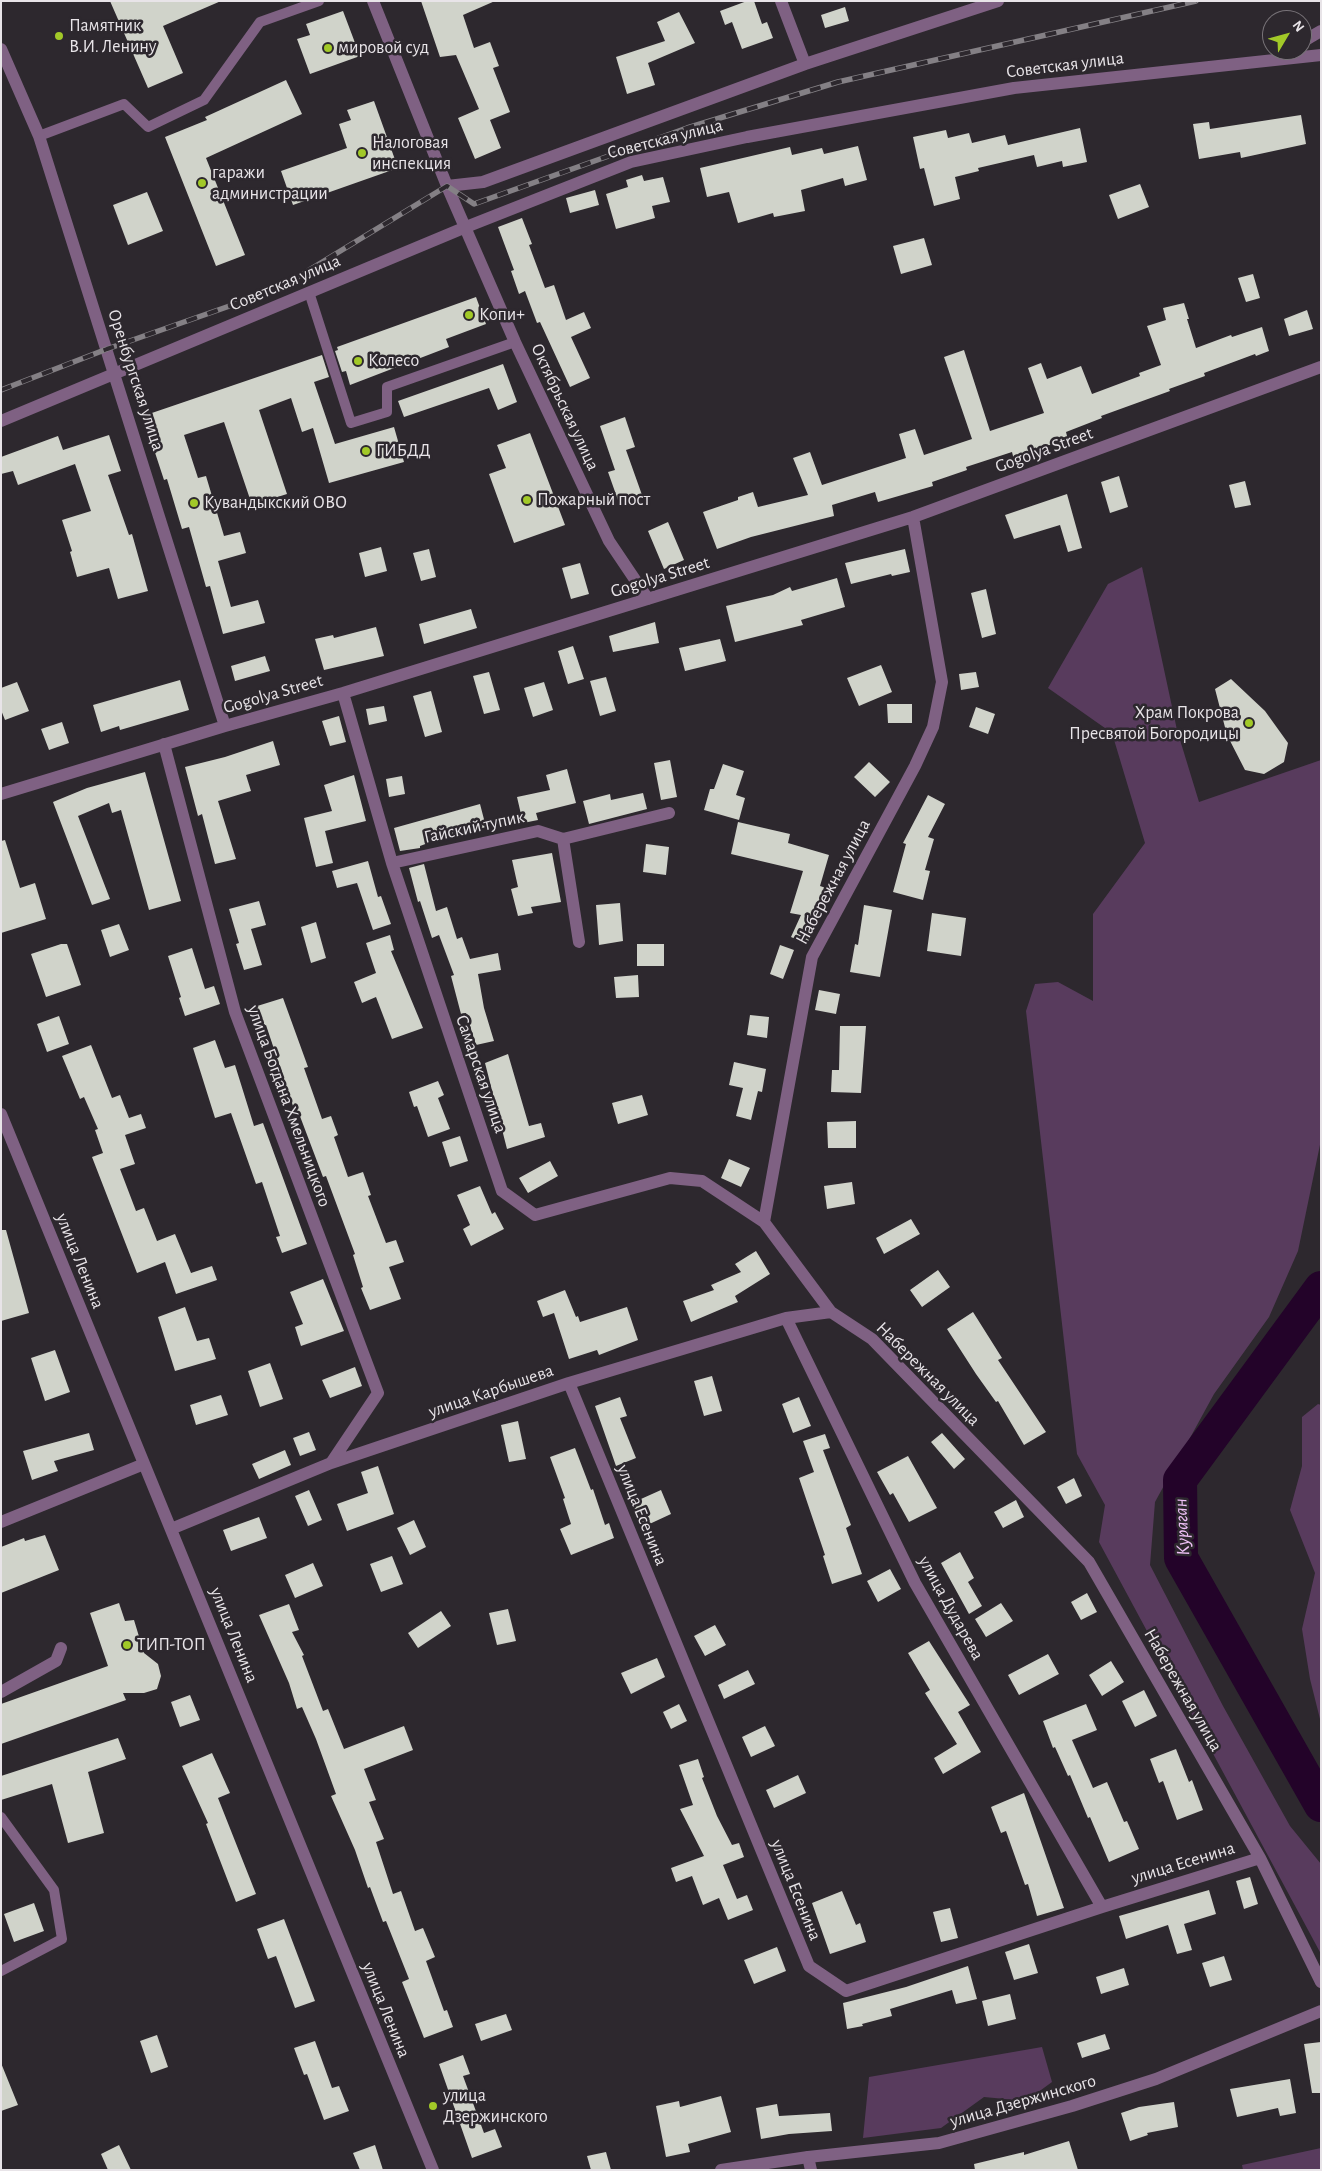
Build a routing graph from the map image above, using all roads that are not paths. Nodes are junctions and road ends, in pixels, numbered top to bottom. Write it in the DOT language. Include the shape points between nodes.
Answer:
graph roads {
  1 [pos="319,1"];
  2 [pos="374,1"];
  3 [pos="781,1"];
  4 [pos="998,1"];
  5 [pos="1,49"];
  6 [pos="1273,60"];
  7 [pos="805,64"];
  8 [pos="40,136"];
  9 [pos="447,186"];
  10 [pos="466,228"];
  11 [pos="309,292"];
  12 [pos="515,342"];
  13 [pos="1321,367"];
  14 [pos="116,373"];
  15 [pos="1,421"];
  16 [pos="914,517"];
  17 [pos="648,599"];
  18 [pos="343,693"];
  19 [pos="225,726"];
  20 [pos="164,744"];
  21 [pos="1,794"];
  22 [pos="669,813"];
  23 [pos="563,839"];
  24 [pos="392,863"];
  25 [pos="580,942"];
  26 [pos="1,1114"];
  27 [pos="764,1222"];
  28 [pos="831,1312"];
  29 [pos="786,1318"];
  30 [pos="569,1383"];
  31 [pos="331,1463"];
  32 [pos="144,1464"];
  33 [pos="1,1522"];
  34 [pos="171,1529"];
  35 [pos="61,1648"];
  36 [pos="1,1692"];
  37 [pos="1,1817"];
  38 [pos="1260,1858"];
  39 [pos="1102,1907"];
  40 [pos="1,1971"];
  41 [pos="1321,1982"];
  42 [pos="1321,2010"];
  43 [pos="808,2157"];
  44 [pos="432,2170"];
  45 [pos="721,2170"];
  46 [pos="811,2170"];
  1 -- 8 [label="lane" via="260,22 204,100 148,127 124,104"];
  2 -- 9 [label="street, Октябрьская улица"];
  3 -- 7 [label="street"];
  4 -- 7 [label="street"];
  5 -- 8 [label="street, Оренбургская улица"];
  6 -- 10 [label="street, Советская улица" via="1014,88 747,137 631,162"];
  7 -- 9 [label="street" via="483,182"];
  8 -- 14 [label="street, Оренбургская улица"];
  9 -- 10 [label="street, Октябрьская улица"];
  10 -- 11 [label="street, Советская улица"];
  10 -- 12 [label="street, Октябрьская улица"];
  11 -- 12 [label="lane" via="351,423 387,412 387,387"];
  11 -- 14 [label="street, Советская улица"];
  12 -- 17 [label="street, Октябрьская улица" via="609,541"];
  13 -- 16 [label="street, Gogolya Street"];
  14 -- 15 [label="street, Советская улица"];
  14 -- 19 [label="street, Оренбургская улица"];
  16 -- 17 [label="street, Gogolya Street"];
  16 -- 27 [label="street, Набережная улица" via="942,682 933,727 812,957"];
  17 -- 18 [label="street, Gogolya Street"];
  18 -- 19 [label="street, Gogolya Street"];
  18 -- 24 [label="street, Самарская улица"];
  19 -- 20 [label="street, Gogolya Street"];
  20 -- 21 [label="street, Gogolya Street"];
  20 -- 31 [label="street, улица Богдана Хмельницкого" via="235,1012 378,1393"];
  22 -- 23 [label="street"];
  23 -- 24 [label="street, Гайский тупик" via="538,831"];
  23 -- 25 [label="street"];
  24 -- 27 [label="street, Самарская улица" via="502,1191 535,1215 670,1178 702,1181"];
  26 -- 32 [label="street, улица Ленина"];
  27 -- 28 [label="street, Набережная улица"];
  28 -- 29 [label="street, улица Карбышева"];
  28 -- 38 [label="street, Набережная улица" via="872,1339 1089,1562"];
  29 -- 30 [label="street, улица Карбышева"];
  29 -- 39 [label="street, улица Дударева" via="915,1582"];
  30 -- 31 [label="street, улица Карбышева"];
  30 -- 39 [label="street, улица Есенина" via="809,1966 846,1991"];
  31 -- 34 [label="street, улица Карбышева"];
  32 -- 33 [label="street"];
  32 -- 34 [label="street, улица Ленина"];
  34 -- 44 [label="street, улица Ленина"];
  35 -- 36 [label="street" via="56,1661"];
  37 -- 40 [label="lane" via="54,1890 62,1939"];
  38 -- 39 [label="street, улица Есенина"];
  38 -- 41 [label="street, Набережная улица"];
  42 -- 43 [label="street, улица Дзержинского" via="1156,2078 1072,2106 939,2143"];
  43 -- 45 [label="street, улица Дзержинского"];
  43 -- 46 [label="street"];
}
